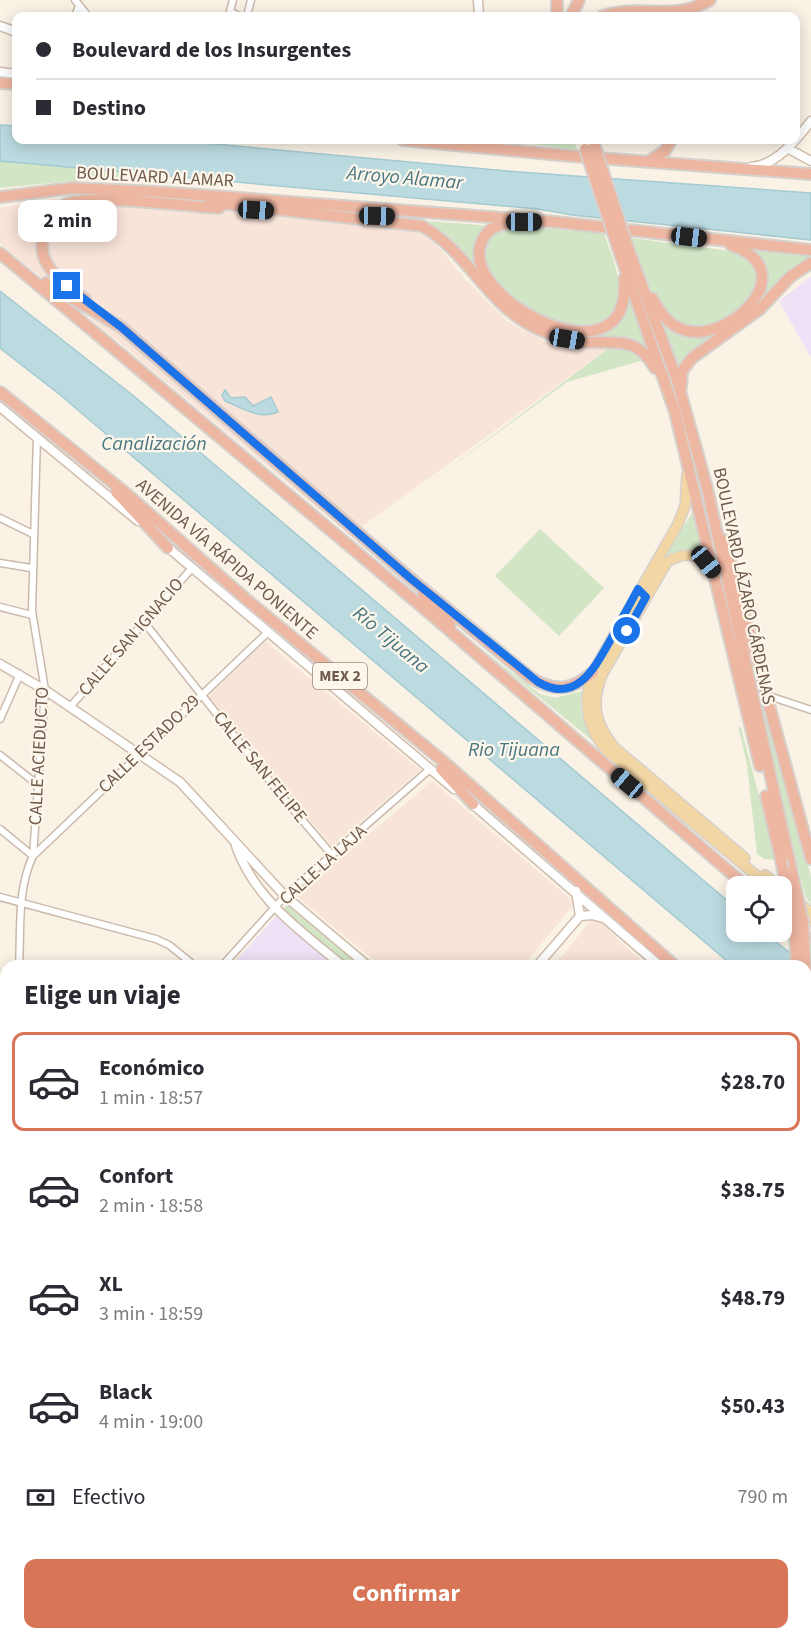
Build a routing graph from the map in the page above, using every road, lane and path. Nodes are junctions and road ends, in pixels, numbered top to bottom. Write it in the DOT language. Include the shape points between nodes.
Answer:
graph roads {
  1 [pos="75,0"];
  2 [pos="549,0"];
  3 [pos="710,0"];
  4 [pos="79,6"];
  5 [pos="557,9"];
  6 [pos="77,12"];
  7 [pos="84,12"];
  8 [pos="625,12"];
  9 [pos="682,12"];
  10 [pos="682,12"];
  11 [pos="811,121"];
  12 [pos="800,133"];
  13 [pos="449,144"];
  14 [pos="485,144"];
  15 [pos="507,144"];
  16 [pos="589,144"];
  17 [pos="668,144"];
  18 [pos="791,144"];
  19 [pos="787,148"];
  20 [pos="506,149"];
  21 [pos="528,152"];
  22 [pos="811,161"];
  23 [pos="646,162"];
  24 [pos="742,168"];
  25 [pos="811,174"];
  26 [pos="159,192"];
  27 [pos="0,197"];
  28 [pos="279,212"];
  29 [pos="307,214"];
  30 [pos="476,215"];
  31 [pos="556,222"];
  32 [pos="707,239"];
  33 [pos="623,248"];
  34 [pos="811,250"];
  35 [pos="0,253"];
  36 [pos="621,261"];
  37 [pos="811,263"];
  38 [pos="18,267"];
  39 [pos="635,268"];
  40 [pos="121,327"];
  41 [pos="0,392"];
  42 [pos="0,407"];
  43 [pos="675,412"];
  44 [pos="688,416"];
  45 [pos="37,436"];
  46 [pos="687,457"];
  47 [pos="89,463"];
  48 [pos="707,488"];
  49 [pos="0,518"];
  50 [pos="33,534"];
  51 [pos="168,548"];
  52 [pos="0,563"];
  53 [pos="31,568"];
  54 [pos="192,568"];
  55 [pos="714,572"];
  56 [pos="410,578"];
  57 [pos="638,589"];
  58 [pos="646,597"];
  59 [pos="0,607"];
  60 [pos="32,615"];
  61 [pos="144,622"];
  62 [pos="267,633"];
  63 [pos="474,652"];
  64 [pos="0,664"];
  65 [pos="593,672"];
  66 [pos="20,674"];
  67 [pos="45,690"];
  68 [pos="202,694"];
  69 [pos="766,695"];
  70 [pos="70,707"];
  71 [pos="811,710"];
  72 [pos="0,719"];
  73 [pos="399,726"];
  74 [pos="139,753"];
  75 [pos="0,755"];
  76 [pos="430,769"];
  77 [pos="38,784"];
  78 [pos="473,804"];
  79 [pos="0,829"];
  80 [pos="235,843"];
  81 [pos="332,855"];
  82 [pos="33,856"];
  83 [pos="811,859"];
  84 [pos="734,876"];
  85 [pos="757,876"];
  86 [pos="766,876"];
  87 [pos="576,891"];
  88 [pos="285,896"];
  89 [pos="0,897"];
  90 [pos="792,898"];
  91 [pos="23,904"];
  92 [pos="792,905"];
  93 [pos="274,908"];
  94 [pos="811,913"];
  95 [pos="580,916"];
  96 [pos="608,920"];
  97 [pos="811,921"];
  98 [pos="792,925"];
  99 [pos="811,942"];
  100 [pos="19,960"];
  101 [pos="188,960"];
  102 [pos="227,960"];
  103 [pos="336,960"];
  104 [pos="361,960"];
  105 [pos="542,960"];
  106 [pos="653,960"];
  107 [pos="668,960"];
  108 [pos="797,960"];
  109 [pos="805,960"];
  1 -- 4 [label="street"];
  2 -- 5 [label="highway"];
  3 -- 10 [label="highway"];
  4 -- 6 [label="street"];
  4 -- 7 [label="street"];
  8 -- 9 [label="highway"];
  11 -- 12 [label="street"];
  13 -- 20 [label="highway"];
  14 -- 20 [label="highway"];
  15 -- 21 [label="highway"];
  16 -- 33 [label="highway, BOULEVARD LÁZARO CÁRDENAS, bridge"];
  17 -- 23 [label="highway" via="662,154"];
  18 -- 19 [label="street"];
  19 -- 22 [label="street"];
  19 -- 24 [label="street" via="769,163"];
  20 -- 21 [label="highway"];
  21 -- 23 [label="highway"];
  23 -- 24 [label="highway"];
  24 -- 25 [label="highway"];
  26 -- 27 [label="highway, BOULEVARD ALAMAR" via="72,188"];
  26 -- 28 [label="highway"];
  26 -- 30 [label="highway, BOULEVARD ALAMAR"];
  28 -- 29 [label="highway"];
  28 -- 40 [label="highway" via="97,199 65,204 50,221 43,238 47,267"];
  29 -- 30 [label="highway"];
  29 -- 43 [label="highway" via="422,226 446,241 499,304 528,324 567,339 618,341 640,349 655,366"];
  30 -- 31 [label="highway, BOULEVARD ALAMAR"];
  31 -- 32 [label="highway, BOULEVARD ALAMAR"];
  31 -- 36 [label="highway" via="497,226 480,246 479,261 484,274 525,313 573,331 602,328 614,318 624,298"];
  32 -- 34 [label="highway, BOULEVARD ALAMAR"];
  32 -- 39 [label="highway" via="747,252 759,265 763,278 760,292 748,308 710,330 688,332 671,324"];
  33 -- 36 [label="highway, BOULEVARD LÁZARO CÁRDENAS"];
  33 -- 39 [label="highway, BOULEVARD LÁZARO CÁRDENAS"];
  35 -- 38 [label="highway"];
  36 -- 43 [label="highway, BOULEVARD LÁZARO CÁRDENAS"];
  37 -- 44 [label="highway" via="760,309 686,364 681,382"];
  38 -- 40 [label="highway"];
  38 -- 63 [label="highway"];
  39 -- 44 [label="highway, BOULEVARD LÁZARO CÁRDENAS"];
  40 -- 56 [label="highway"];
  41 -- 47 [label="highway, AVENIDA VÍA RÁPIDA PONIENTE / MEX 2"];
  42 -- 45 [label="street, AVENIDA VÍA RÁPIDA PONIENTE"];
  43 -- 46 [label="highway, BOULEVARD LÁZARO CÁRDENAS"];
  44 -- 48 [label="highway, BOULEVARD LÁZARO CÁRDENAS"];
  45 -- 50 [label="street, CALLE ACIEDUCTO"];
  45 -- 51 [label="street, AVENIDA VÍA RÁPIDA PONIENTE"];
  46 -- 55 [label="highway, BOULEVARD LÁZARO CÁRDENAS"];
  46 -- 57 [label="main road" via="683,513"];
  47 -- 51 [label="highway"];
  47 -- 73 [label="highway, AVENIDA VÍA RÁPIDA PONIENTE / MEX 2"];
  48 -- 69 [label="highway"];
  48 -- 109 [label="highway, BOULEVARD LÁZARO CÁRDENAS, bridge" via="803,922"];
  49 -- 50 [label="street"];
  50 -- 53 [label="street, CALLE ACIEDUCTO"];
  51 -- 54 [label="street, AVENIDA VÍA RÁPIDA PONIENTE"];
  52 -- 53 [label="street"];
  53 -- 60 [label="street, CALLE ACIEDUCTO"];
  54 -- 61 [label="street, CALLE SAN IGNACIO"];
  54 -- 62 [label="street, AVENIDA VÍA RÁPIDA PONIENTE"];
  55 -- 58 [label="main road" via="696,556 677,556 667,562"];
  55 -- 108 [label="highway, BOULEVARD LÁZARO CÁRDENAS, bridge" via="794,921"];
  56 -- 63 [label="highway"];
  56 -- 65 [label="highway" via="544,686 570,687"];
  57 -- 58 [label="main road"];
  57 -- 65 [label="main road"];
  58 -- 86 [label="main road" via="602,675 594,704 598,722 614,747"];
  59 -- 60 [label="street"];
  60 -- 67 [label="street, CALLE ACIEDUCTO"];
  61 -- 68 [label="street, CALLE SAN FELIPE"];
  61 -- 70 [label="street, CALLE SAN IGNACIO"];
  62 -- 68 [label="street, CALLE ESTADO 29"];
  62 -- 76 [label="street, AVENIDA VÍA RÁPIDA PONIENTE"];
  63 -- 84 [label="highway"];
  64 -- 66 [label="street"];
  65 -- 85 [label="main road" via="586,702 590,724 600,742"];
  66 -- 67 [label="street"];
  66 -- 72 [label="street"];
  67 -- 70 [label="street"];
  67 -- 77 [label="street, CALLE ACIEDUCTO"];
  68 -- 74 [label="street, CALLE ESTADO 29"];
  68 -- 81 [label="street, CALLE SAN FELIPE"];
  69 -- 71 [label="street"];
  69 -- 83 [label="highway"];
  70 -- 74 [label="street"];
  73 -- 78 [label="highway"];
  73 -- 107 [label="highway, AVENIDA VÍA RÁPIDA PONIENTE / MEX 2"];
  74 -- 80 [label="street" via="184,785"];
  74 -- 82 [label="street, CALLE ESTADO 29"];
  75 -- 77 [label="street"];
  76 -- 78 [label="street, AVENIDA VÍA RÁPIDA PONIENTE"];
  76 -- 81 [label="street, CALLE LA LAJA"];
  77 -- 82 [label="street, CALLE ACIEDUCTO"];
  78 -- 87 [label="street, AVENIDA VÍA RÁPIDA PONIENTE"];
  79 -- 82 [label="street"];
  80 -- 88 [label="street"];
  80 -- 93 [label="street" via="245,866"];
  81 -- 88 [label="street, CALLE LA LAJA"];
  82 -- 91 [label="street, CALLE ACIEDUCTO" via="25,872"];
  87 -- 95 [label="street"];
  87 -- 96 [label="street, AVENIDA VÍA RÁPIDA PONIENTE"];
  88 -- 93 [label="street, CALLE LA LAJA"];
  88 -- 104 [label="street"];
  89 -- 91 [label="street"];
  90 -- 94 [label="main road"];
  91 -- 100 [label="street, CALLE ACIEDUCTO"];
  91 -- 101 [label="street" via="156,939"];
  92 -- 97 [label="main road"];
  93 -- 102 [label="street, CALLE LA LAJA"];
  93 -- 103 [label="street"];
  95 -- 96 [label="street" via="598,915"];
  95 -- 105 [label="street"];
  96 -- 106 [label="street, AVENIDA VÍA RÁPIDA PONIENTE"];
  98 -- 99 [label="highway"];
}
